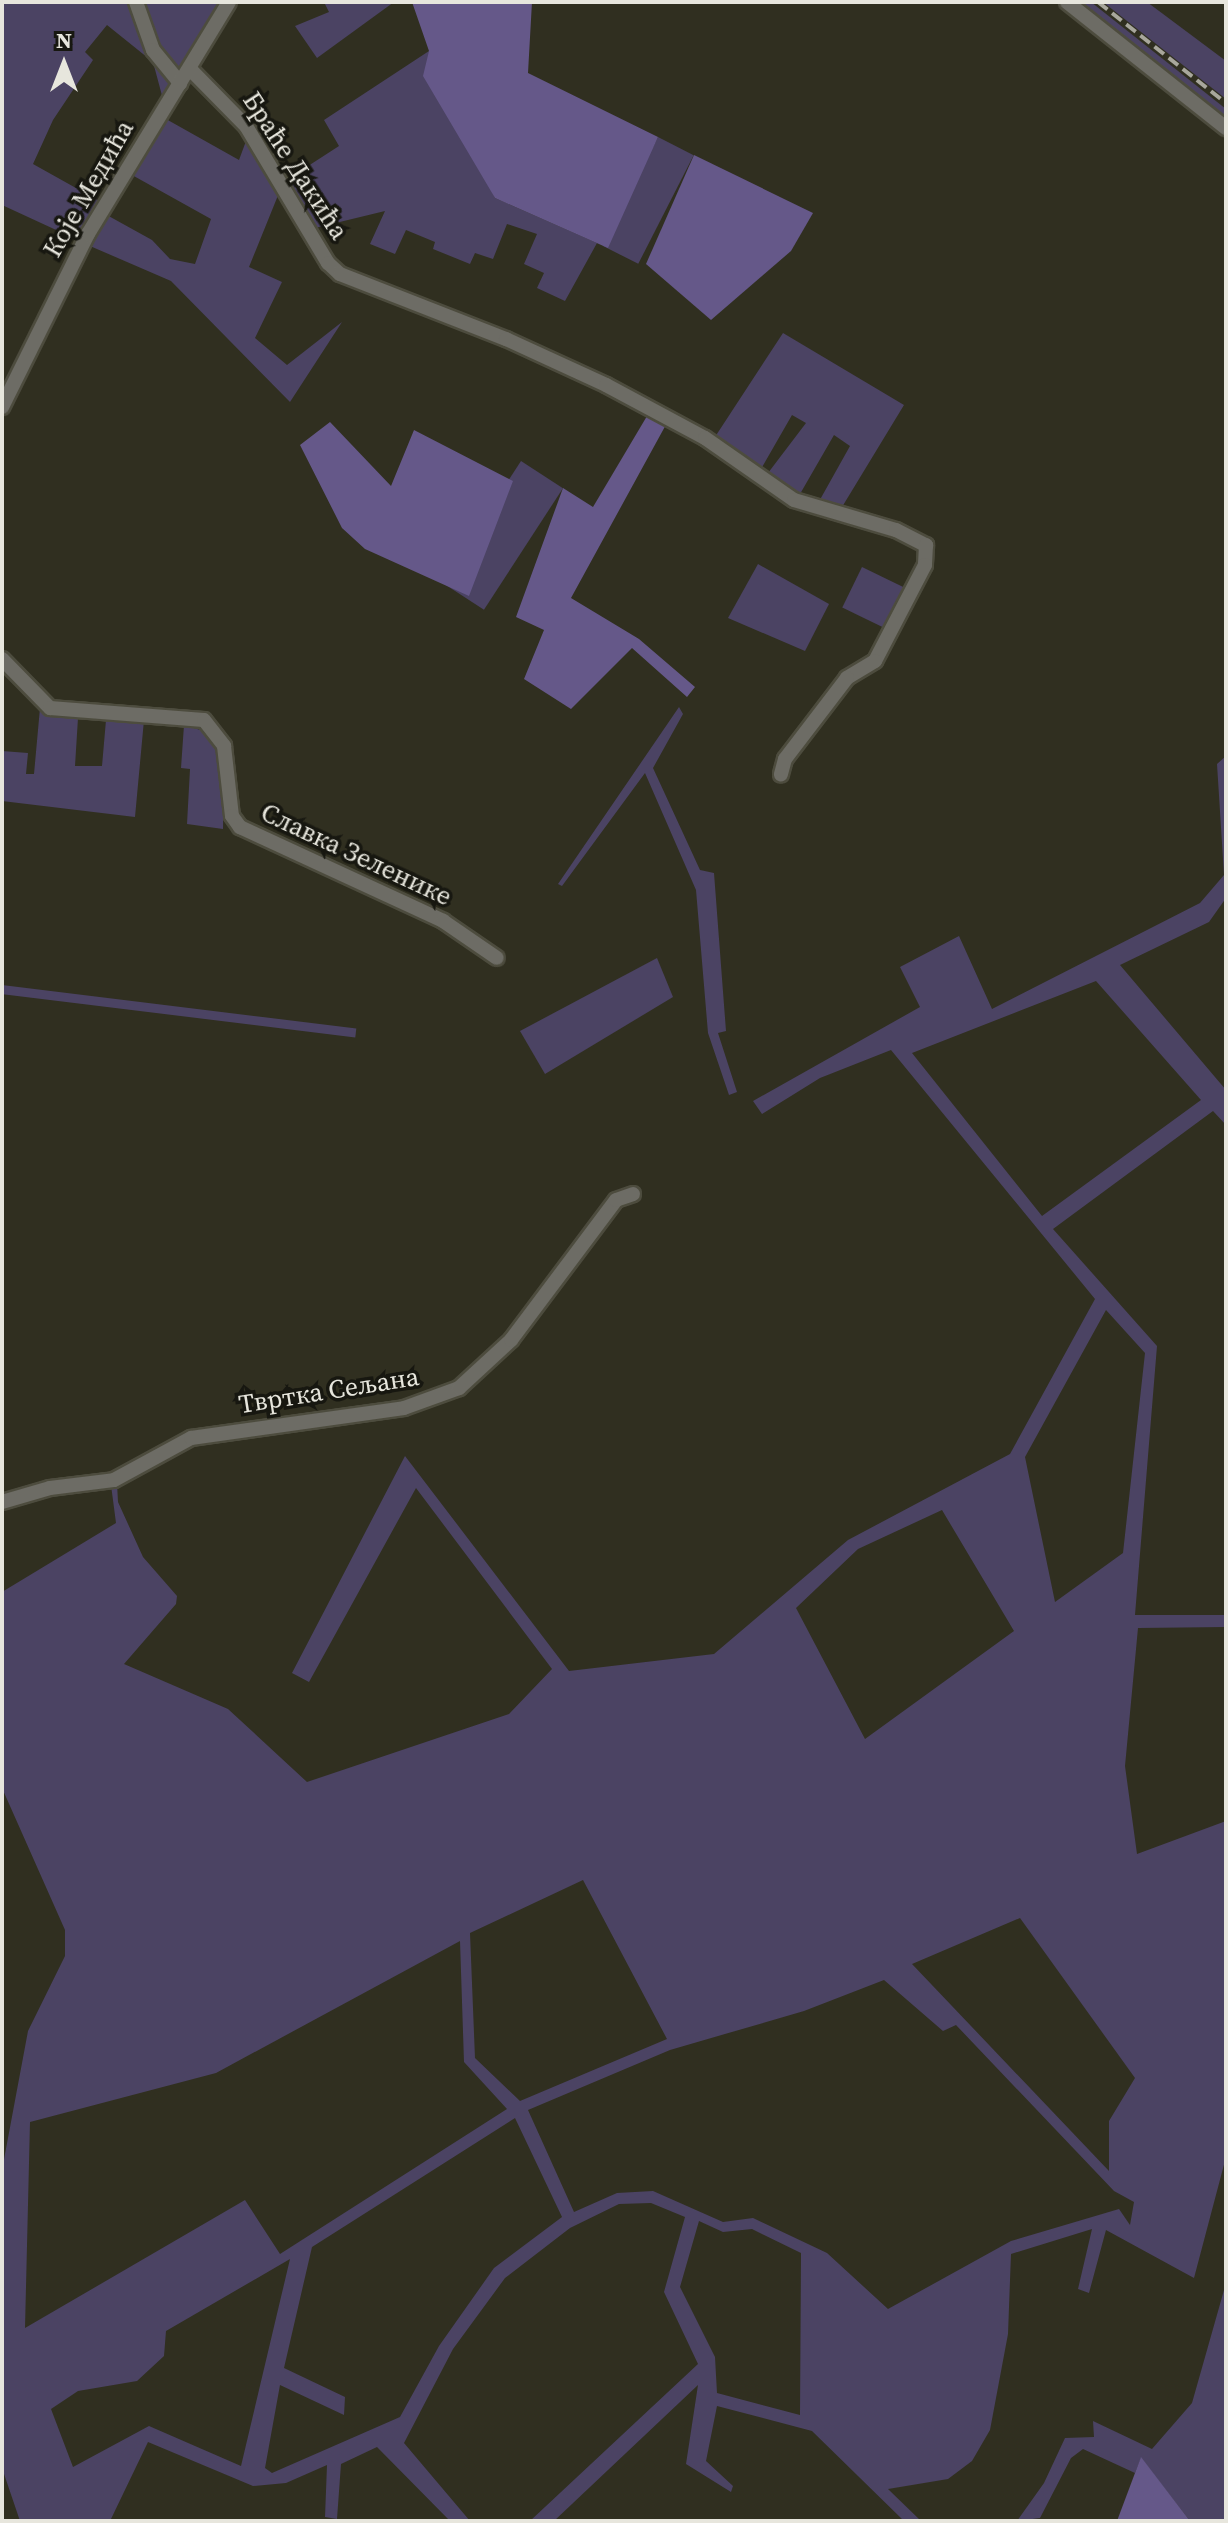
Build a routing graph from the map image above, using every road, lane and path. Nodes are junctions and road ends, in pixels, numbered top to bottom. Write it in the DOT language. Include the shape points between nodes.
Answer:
graph roads {
  1 [pos="136,2"];
  2 [pos="229,2"];
  3 [pos="1067,2"];
  4 [pos="190,69"];
  5 [pos="180,83"];
  6 [pos="1226,128"];
  7 [pos="2,407"];
  8 [pos="2,659"];
  9 [pos="781,774"];
  10 [pos="497,958"];
  11 [pos="633,1194"];
  12 [pos="2,1502"];
  1 -- 5 [label="street" via="153,50"];
  2 -- 4 [label="street, Које Медића"];
  3 -- 6 [label="street"];
  4 -- 5 [label="street, Које Медића"];
  4 -- 9 [label="street, Браће Дакића" via="246,126 335,270 540,354 686,426 794,500 896,530 926,545 925,565 875,661 847,678 785,759"];
  5 -- 7 [label="street, Које Медића" via="88,234"];
  8 -- 10 [label="street, Славка Зеленике" via="50,708 204,720 224,746 232,816 240,827 432,916"];
  11 -- 12 [label="street, Твртка Сељана" via="616,1200 511,1340 459,1388 404,1408 191,1438 114,1480 50,1488"];
}
